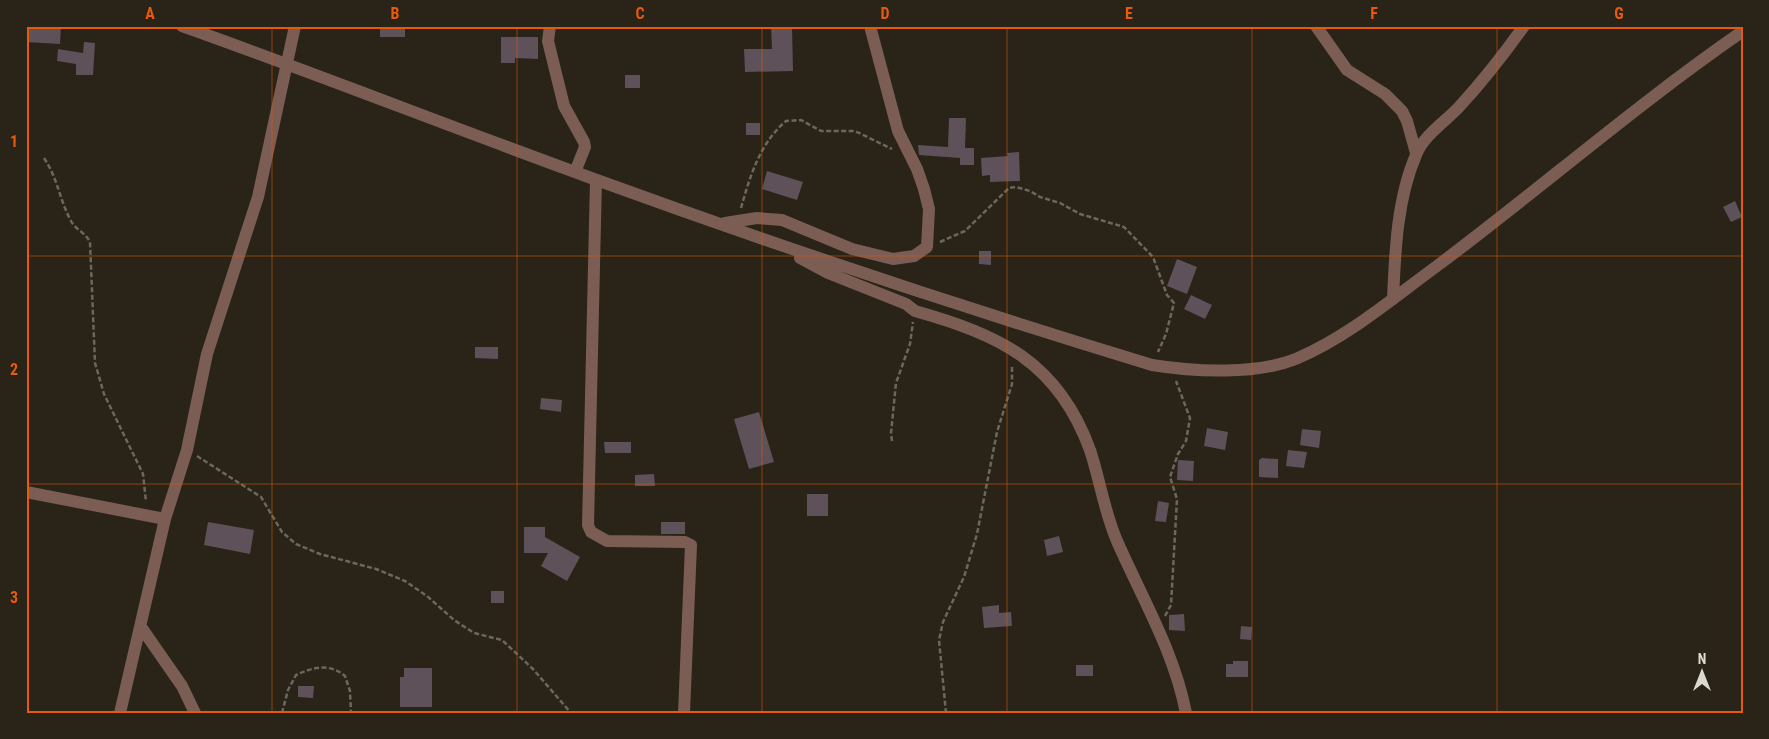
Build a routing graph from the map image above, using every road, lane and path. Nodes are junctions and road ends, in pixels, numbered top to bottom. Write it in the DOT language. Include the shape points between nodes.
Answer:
graph roads {
  1 [pos="182,26"];
  2 [pos="295,26"];
  3 [pos="550,26"];
  4 [pos="870,26"];
  5 [pos="1316,26"];
  6 [pos="1524,26"];
  7 [pos="1743,31"];
  8 [pos="287,63"];
  9 [pos="1416,153"];
  10 [pos="910,155"];
  11 [pos="44,158"];
  12 [pos="575,172"];
  13 [pos="596,180"];
  14 [pos="737,222"];
  15 [pos="720,223"];
  16 [pos="778,244"];
  17 [pos="927,247"];
  18 [pos="1393,299"];
  19 [pos="915,311"];
  20 [pos="1008,346"];
  21 [pos="1152,365"];
  22 [pos="1172,368"];
  23 [pos="892,441"];
  24 [pos="187,450"];
  25 [pos="26,492"];
  26 [pos="151,516"];
  27 [pos="165,519"];
  28 [pos="141,627"];
  29 [pos="1165,643"];
  30 [pos="120,713"];
  31 [pos="195,713"];
  32 [pos="282,713"];
  33 [pos="351,713"];
  34 [pos="572,713"];
  35 [pos="684,713"];
  36 [pos="946,713"];
  37 [pos="1186,713"];
  1 -- 8 [label="street"];
  2 -- 8 [label="street"];
  3 -- 12 [label="street" via="548,41 564,106 584,142"];
  4 -- 10 [label="street" via="898,131"];
  5 -- 9 [label="street" via="1347,70 1399,106 1408,120"];
  6 -- 9 [label="street" via="1480,84"];
  7 -- 18 [label="street"];
  8 -- 12 [label="street"];
  8 -- 24 [label="street" via="258,197 208,354"];
  9 -- 18 [label="street" via="1397,240"];
  10 -- 14 [label="path" via="855,131 821,131 801,120 786,120 771,136 755,164"];
  10 -- 17 [label="street" via="928,209"];
  11 -- 26 [label="path" via="60,187 70,221 90,242 95,363 104,394 143,474"];
  12 -- 13 [label="street"];
  13 -- 15 [label="street"];
  13 -- 35 [label="street" via="588,525 591,532 607,541 685,542 692,545"];
  14 -- 15 [label="street"];
  14 -- 17 [label="street" via="757,218 782,220 852,248 893,259 914,256"];
  15 -- 16 [label="street"];
  16 -- 19 [label="street" via="828,273 906,304"];
  16 -- 21 [label="street"];
  17 -- 21 [label="path" via="965,231 1009,188 1016,187 1080,214 1124,227 1153,257 1166,295 1174,303 1166,334"];
  18 -- 22 [label="street" via="1335,338 1297,358 1232,370"];
  19 -- 20 [label="street" via="978,331"];
  19 -- 23 [label="path" via="910,344 896,383 890,433"];
  20 -- 29 [label="street" via="1040,368 1070,408 1090,451 1108,521"];
  20 -- 36 [label="path" via="1012,384 998,432 977,534 964,577 938,640"];
  21 -- 22 [label="street"];
  22 -- 29 [label="path" via="1190,418 1186,441 1170,477 1177,498 1171,605 1162,622"];
  24 -- 27 [label="street"];
  24 -- 34 [label="path" via="261,497 282,532 296,544 405,581 474,633 502,640"];
  25 -- 26 [label="street"];
  26 -- 27 [label="street"];
  27 -- 28 [label="street"];
  28 -- 30 [label="street"];
  28 -- 31 [label="street" via="182,686"];
  29 -- 37 [label="street"];
  32 -- 33 [label="path" via="296,675 316,667 334,669 345,676 350,691"];
}
